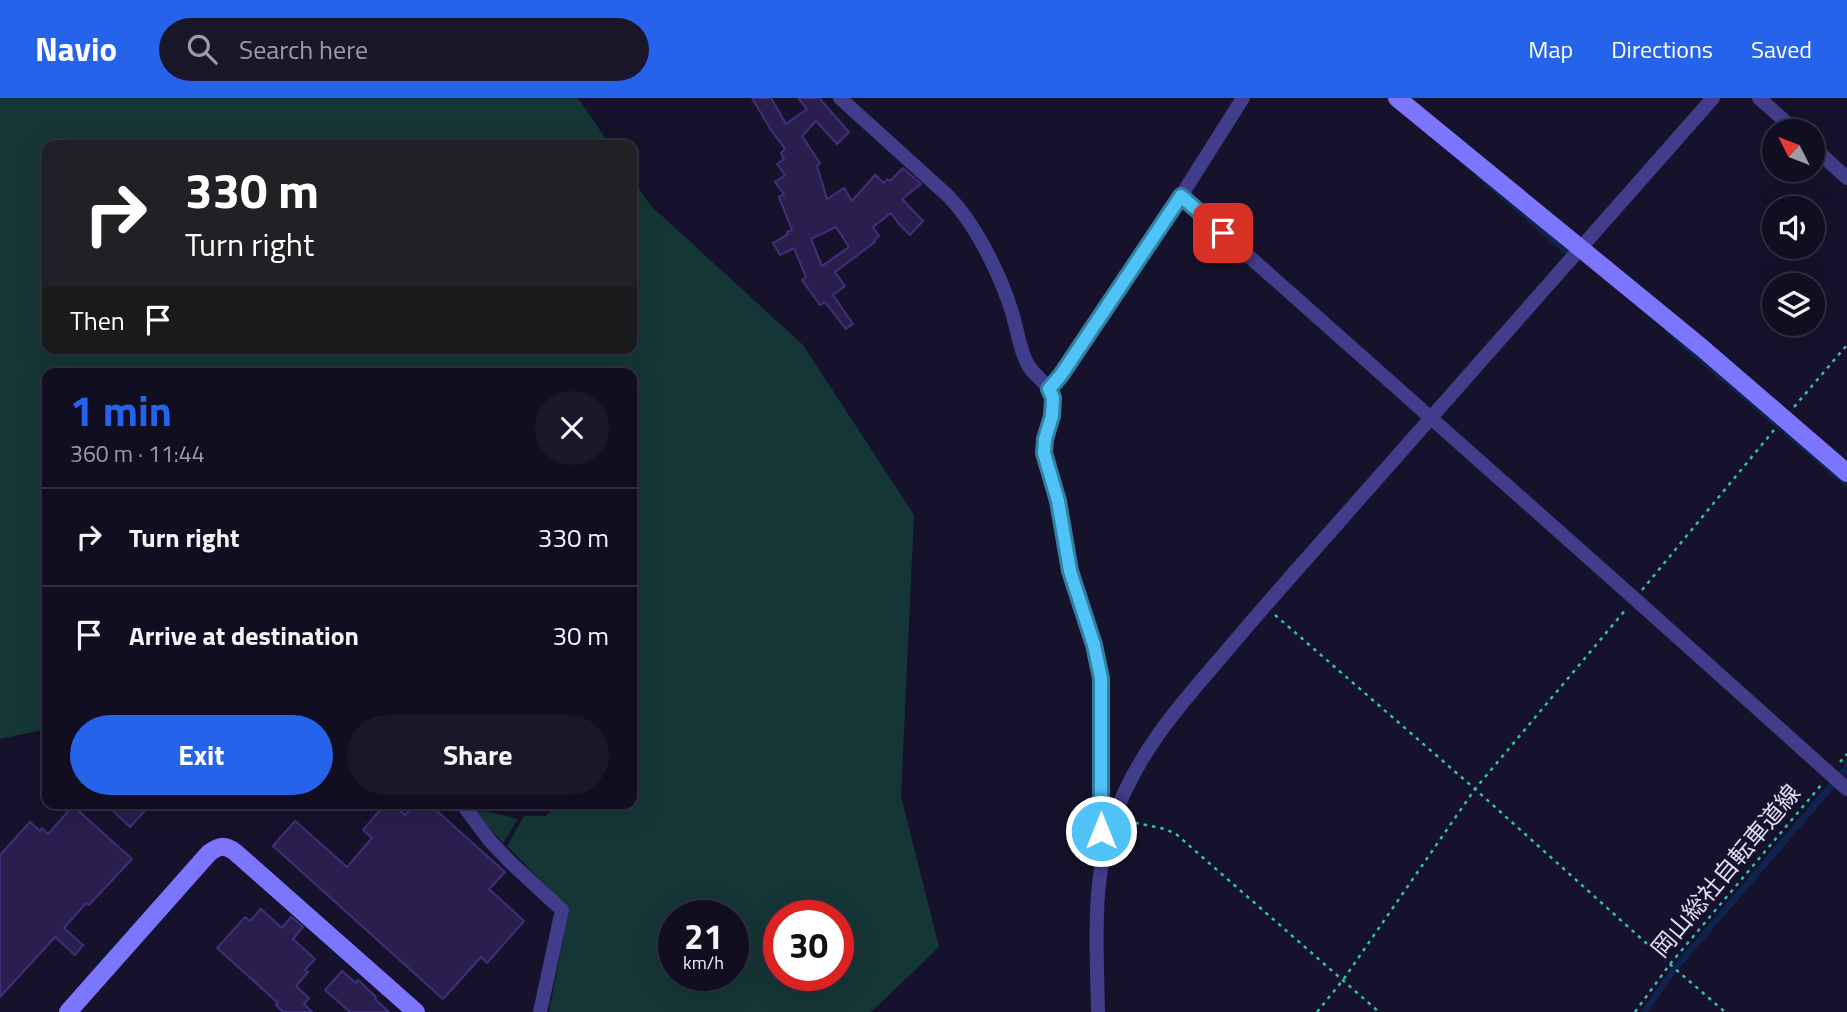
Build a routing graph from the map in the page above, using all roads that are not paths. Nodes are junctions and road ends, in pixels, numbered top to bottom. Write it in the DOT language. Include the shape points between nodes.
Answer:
graph roads {
  1 [pos="840,98"];
  2 [pos="1243,98"];
  3 [pos="1397,98"];
  4 [pos="1713,98"];
  5 [pos="1759,98"];
  6 [pos="1783,119"];
  7 [pos="1825,158"];
  8 [pos="1847,178"];
  9 [pos="1181,196"];
  10 [pos="1581,249"];
  11 [pos="1049,389"];
  12 [pos="1431,418"];
  13 [pos="1847,473"];
  14 [pos="1838,781"];
  15 [pos="466,809"];
  16 [pos="1101,858"];
  17 [pos="68,1012"];
  18 [pos="416,1012"];
  19 [pos="540,1012"];
  20 [pos="1098,1012"];
  1 -- 11 [label="street" via="964,214 1001,282 1027,363"];
  2 -- 9 [label="street"];
  3 -- 10 [label="street"];
  4 -- 10 [label="street"];
  5 -- 6 [label="street"];
  7 -- 8 [label="street"];
  9 -- 11 [label="street"];
  9 -- 12 [label="street"];
  10 -- 12 [label="street"];
  10 -- 13 [label="street" via="1701,347 1781,423"];
  11 -- 16 [label="street" via="1052,416 1044,453 1070,571 1101,678"];
  12 -- 14 [label="street"];
  12 -- 16 [label="street" via="1154,738 1127,785"];
  15 -- 19 [label="street" via="490,841 562,910"];
  16 -- 20 [label="street"];
  17 -- 18 [label="street" via="218,846 236,852"];
}
